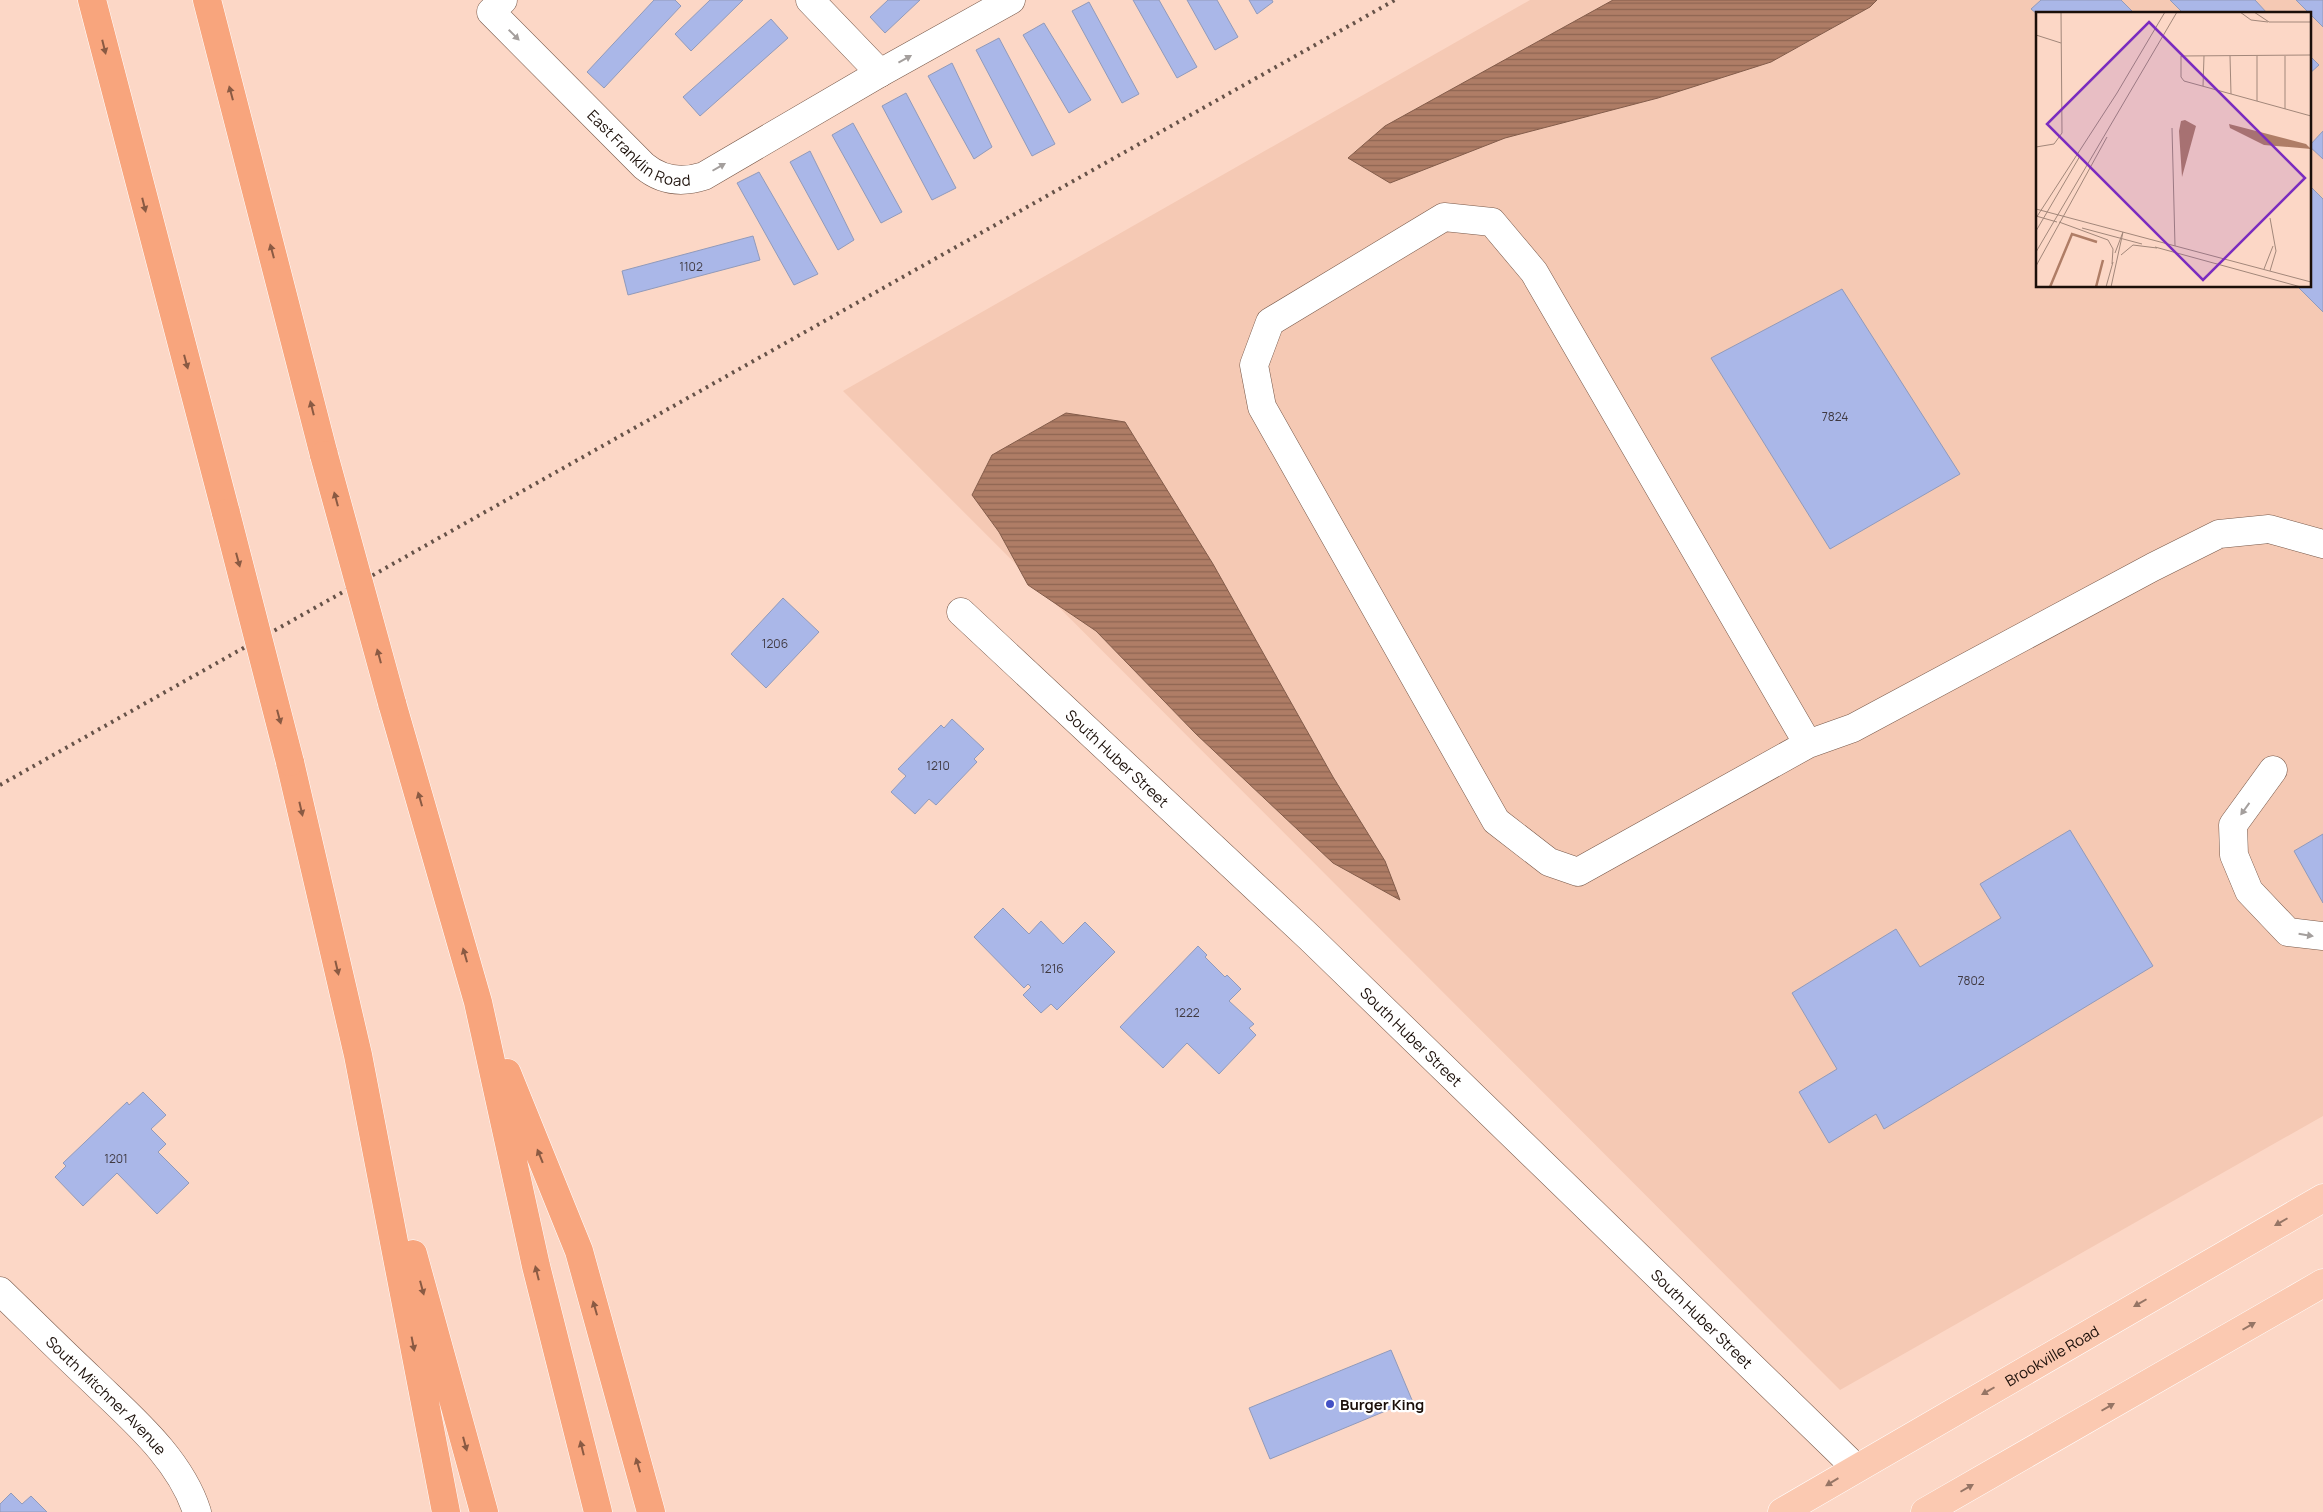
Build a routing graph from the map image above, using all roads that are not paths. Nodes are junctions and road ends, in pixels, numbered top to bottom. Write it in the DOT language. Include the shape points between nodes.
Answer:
graph roads {
  1 [pos="92,0"];
  2 [pos="207,0"];
  3 [pos="503,0"];
  4 [pos="810,0"];
  5 [pos="1011,0"];
  6 [pos="880,73"];
  7 [pos="2323,544"];
  8 [pos="961,612"];
  9 [pos="1808,744"];
  10 [pos="2273,770"];
  11 [pos="2323,936"];
  12 [pos="478,1002"];
  13 [pos="358,1055"];
  14 [pos="2323,1198"];
  15 [pos="2323,1283"];
  16 [pos="0,1291"];
  17 [pos="1856,1468"];
  18 [pos="197,1512"];
  19 [pos="446,1512"];
  20 [pos="484,1512"];
  21 [pos="598,1512"];
  22 [pos="651,1512"];
  23 [pos="1782,1512"];
  24 [pos="1925,1512"];
  1 -- 13 [label="highway, one-way, bridge" via="290,762"];
  12 -- 2 [label="highway, one-way, bridge" via="324,456"];
  3 -- 6 [label="street, East Franklin Road, one-way" via="491,12 644,166 658,176 674,181 704,176"];
  4 -- 6 [label="street"];
  6 -- 5 [label="street, East Franklin Road, one-way"];
  7 -- 9 [label="street" via="2269,529 2219,534 2152,566 1853,728"];
  8 -- 17 [label="street, South Huber Street" via="1311,939"];
  9 -- 9 [label="street" via="1578,872 1549,862 1496,821 1262,407 1254,364 1270,322 1444,218 1492,222 1534,272"];
  10 -- 11 [label="street, one-way" via="2233,825 2234,855 2249,892 2288,932"];
  21 -- 12 [label="highway, one-way" via="536,1266"];
  22 -- 12 [label="highway, one-way" via="579,1250"];
  13 -- 19 [label="highway, one-way"];
  13 -- 20 [label="highway, one-way"];
  14 -- 17 [label="main road, Brookville Road, one-way"];
  24 -- 15 [label="main road, one-way"];
  16 -- 18 [label="street, South Mitchner Avenue" via="130,1418 178,1470"];
  17 -- 23 [label="main road, Brookville Road, one-way"];
}
